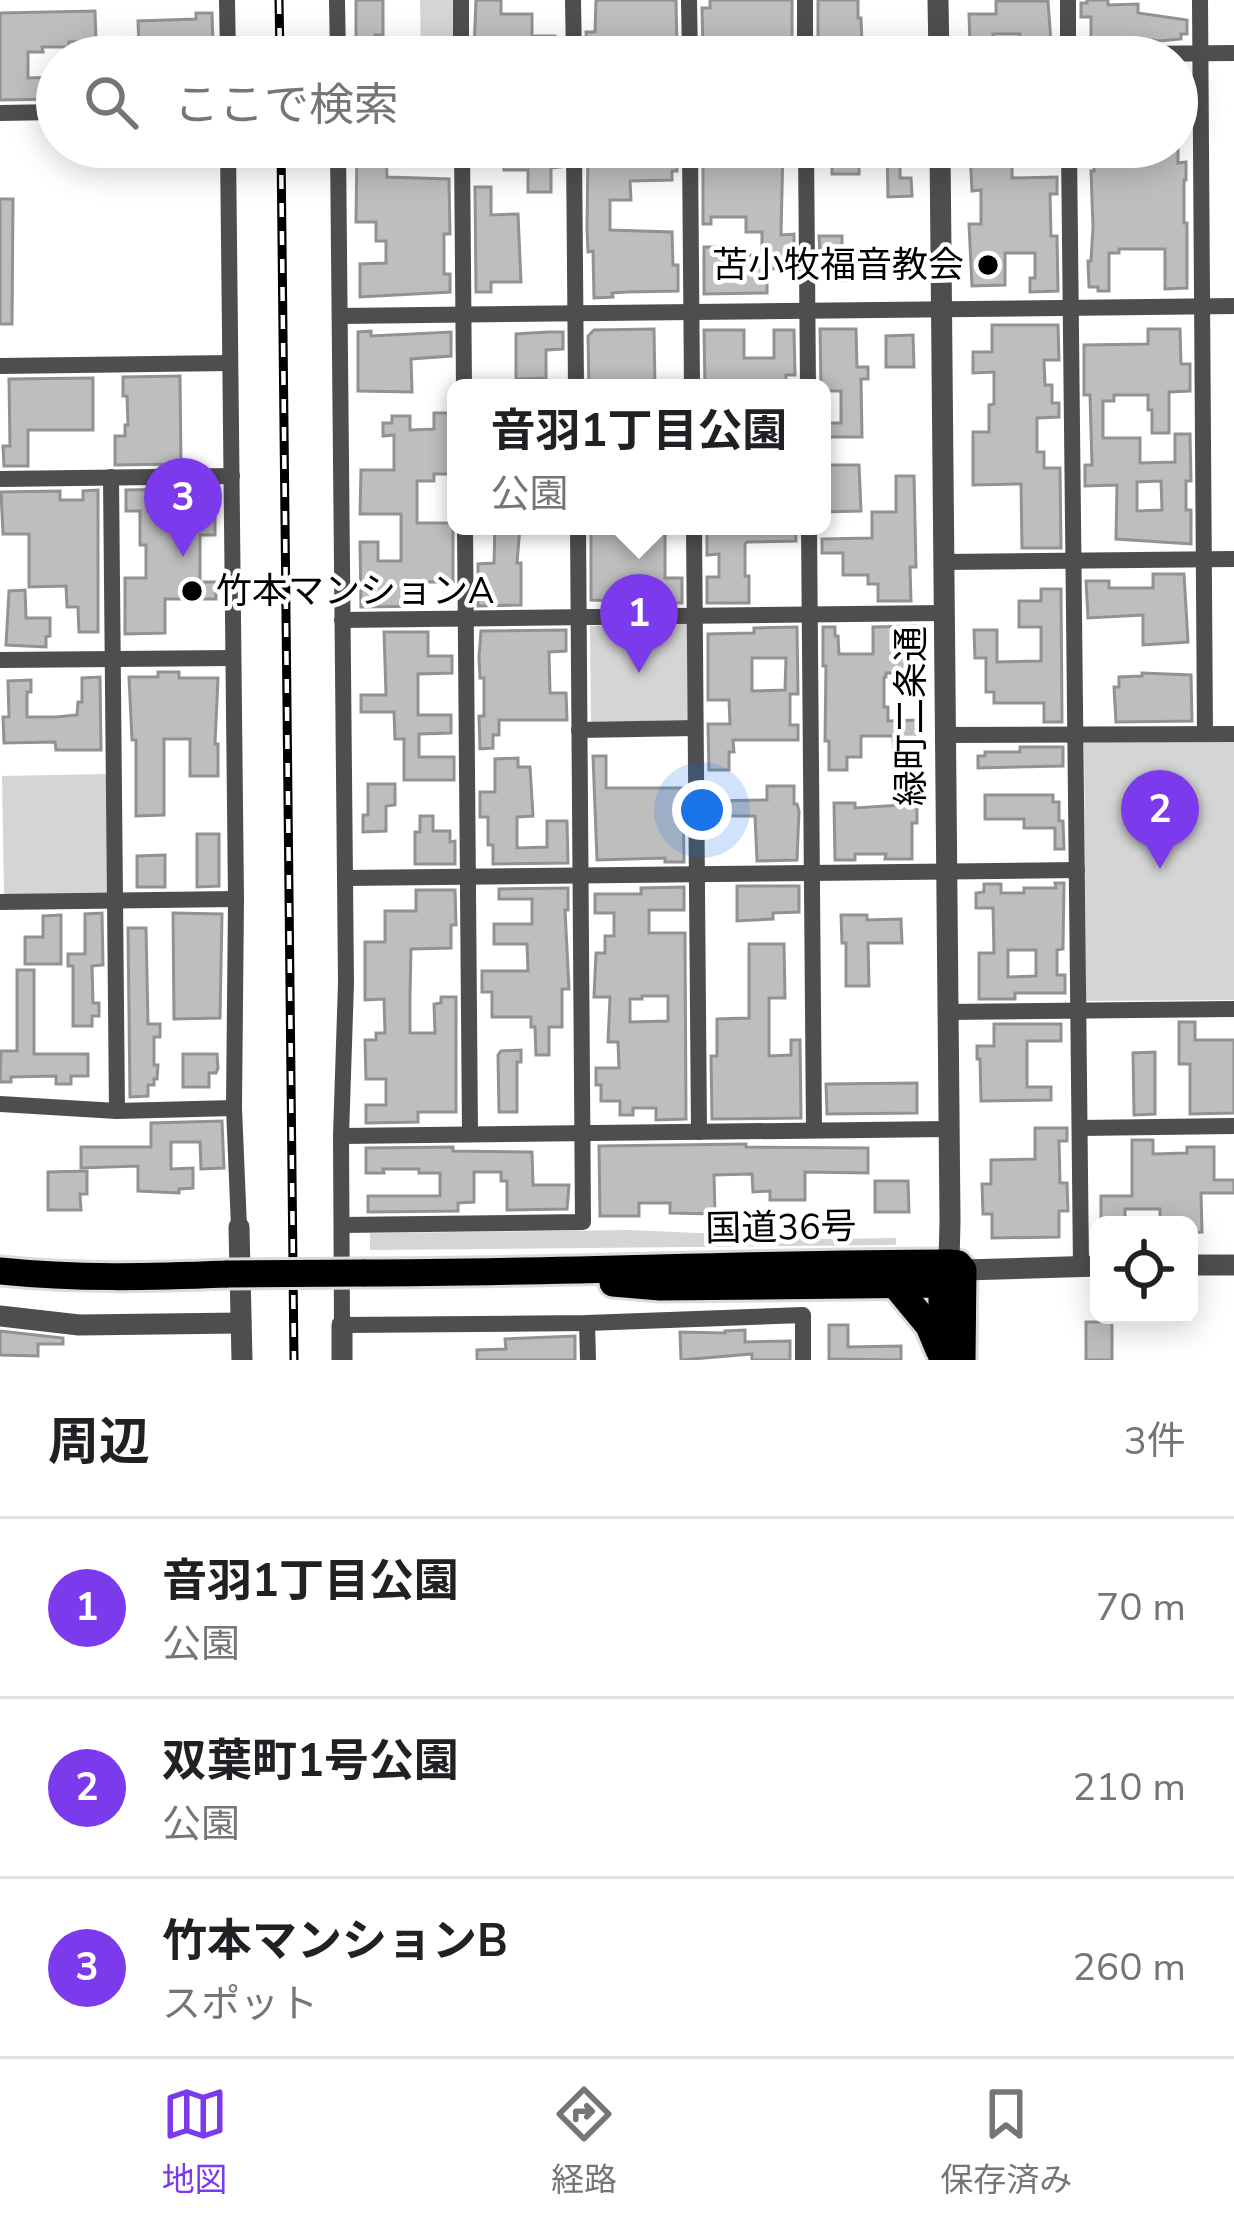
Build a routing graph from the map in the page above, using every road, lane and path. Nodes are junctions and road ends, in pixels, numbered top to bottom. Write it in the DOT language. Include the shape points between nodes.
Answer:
graph roads {
  1 [pos="227,0"];
  2 [pos="337,0"];
  3 [pos="461,0"];
  4 [pos="573,0"];
  5 [pos="689,0"];
  6 [pos="805,0"];
  7 [pos="938,0"];
  8 [pos="1068,0"];
  9 [pos="1200,0"];
  10 [pos="228,36"];
  11 [pos="338,36"];
  12 [pos="461,36"];
  13 [pos="574,36"];
  14 [pos="690,36"];
  15 [pos="805,36"];
  16 [pos="939,36"];
  17 [pos="1068,36"];
  18 [pos="1200,53"];
  19 [pos="1234,53"];
  20 [pos="36,112"];
  21 [pos="0,113"];
  22 [pos="228,168"];
  23 [pos="338,168"];
  24 [pos="462,168"];
  25 [pos="574,168"];
  26 [pos="690,168"];
  27 [pos="806,168"];
  28 [pos="940,168"];
  29 [pos="1069,168"];
  30 [pos="1202,306"];
  31 [pos="1234,306"];
  32 [pos="1071,308"];
  33 [pos="941,309"];
  34 [pos="807,310"];
  35 [pos="692,312"];
  36 [pos="576,313"];
  37 [pos="464,314"];
  38 [pos="340,316"];
  39 [pos="230,363"];
  40 [pos="0,366"];
  41 [pos="464,379"];
  42 [pos="576,379"];
  43 [pos="692,379"];
  44 [pos="808,379"];
  45 [pos="232,476"];
  46 [pos="111,477"];
  47 [pos="0,478"];
  48 [pos="465,535"];
  49 [pos="578,535"];
  50 [pos="694,535"];
  51 [pos="809,535"];
  52 [pos="1204,559"];
  53 [pos="1234,559"];
  54 [pos="1073,560"];
  55 [pos="943,562"];
  56 [pos="943,613"];
  57 [pos="810,614"];
  58 [pos="694,616"];
  59 [pos="578,617"];
  60 [pos="466,618"];
  61 [pos="342,620"];
  62 [pos="233,658"];
  63 [pos="113,659"];
  64 [pos="0,661"];
  65 [pos="695,728"];
  66 [pos="579,730"];
  67 [pos="1205,734"];
  68 [pos="1234,734"];
  69 [pos="1076,735"];
  70 [pos="944,736"];
  71 [pos="1077,870"];
  72 [pos="945,872"];
  73 [pos="812,873"];
  74 [pos="697,874"];
  75 [pos="580,875"];
  76 [pos="468,877"];
  77 [pos="345,878"];
  78 [pos="236,899"];
  79 [pos="116,901"];
  80 [pos="0,902"];
  81 [pos="1234,1010"];
  82 [pos="1078,1011"];
  83 [pos="946,1012"];
  84 [pos="0,1104"];
  85 [pos="235,1108"];
  86 [pos="117,1111"];
  87 [pos="1234,1126"];
  88 [pos="1080,1128"];
  89 [pos="947,1129"];
  90 [pos="814,1130"];
  91 [pos="699,1132"];
  92 [pos="583,1133"];
  93 [pos="470,1134"];
  94 [pos="341,1136"];
  95 [pos="341,1225"];
  96 [pos="239,1227"];
  97 [pos="1198,1265"];
  98 [pos="1234,1265"];
  99 [pos="1090,1266"];
  100 [pos="0,1271"];
  101 [pos="951,1272"];
  102 [pos="508,1273"];
  103 [pos="895,1285"];
  104 [pos="0,1316"];
  105 [pos="241,1323"];
  106 [pos="587,1323"];
  107 [pos="342,1325"];
  108 [pos="242,1360"];
  109 [pos="342,1360"];
  110 [pos="588,1360"];
  111 [pos="803,1360"];
  112 [pos="942,1360"];
  113 [pos="962,1360"];
  1 -- 10 [label="street"];
  2 -- 11 [label="street"];
  3 -- 12 [label="street"];
  4 -- 13 [label="street"];
  5 -- 14 [label="street"];
  6 -- 15 [label="street"];
  7 -- 16 [label="street"];
  8 -- 17 [label="street"];
  9 -- 18 [label="street"];
  18 -- 19 [label="street"];
  18 -- 30 [label="street"];
  20 -- 21 [label="street"];
  22 -- 39 [label="street"];
  23 -- 38 [label="street"];
  24 -- 37 [label="street"];
  25 -- 36 [label="street"];
  26 -- 35 [label="street"];
  27 -- 34 [label="street"];
  28 -- 33 [label="street, 緑町二条通"];
  29 -- 32 [label="street"];
  30 -- 31 [label="street"];
  30 -- 32 [label="street"];
  30 -- 52 [label="street"];
  32 -- 33 [label="street"];
  32 -- 54 [label="street"];
  33 -- 34 [label="street"];
  33 -- 55 [label="street, 緑町二条通"];
  34 -- 35 [label="street"];
  34 -- 44 [label="street"];
  35 -- 36 [label="street"];
  35 -- 43 [label="street"];
  36 -- 37 [label="street"];
  36 -- 42 [label="street"];
  37 -- 38 [label="street"];
  37 -- 41 [label="street"];
  38 -- 61 [label="street"];
  39 -- 40 [label="street"];
  39 -- 45 [label="street"];
  45 -- 46 [label="street"];
  45 -- 62 [label="street"];
  46 -- 47 [label="street"];
  46 -- 63 [label="street"];
  48 -- 60 [label="street"];
  49 -- 59 [label="street"];
  50 -- 58 [label="street"];
  51 -- 57 [label="street"];
  52 -- 53 [label="street"];
  52 -- 54 [label="street"];
  52 -- 67 [label="street"];
  54 -- 55 [label="street"];
  54 -- 69 [label="street"];
  55 -- 56 [label="street, 緑町二条通"];
  56 -- 57 [label="street"];
  56 -- 70 [label="street, 緑町二条通"];
  57 -- 58 [label="street"];
  57 -- 73 [label="street"];
  58 -- 59 [label="street"];
  58 -- 65 [label="street"];
  59 -- 60 [label="street"];
  59 -- 66 [label="street"];
  60 -- 61 [label="street"];
  60 -- 76 [label="street"];
  61 -- 77 [label="street"];
  62 -- 63 [label="street"];
  62 -- 78 [label="street"];
  63 -- 64 [label="street"];
  63 -- 79 [label="street"];
  65 -- 66 [label="street"];
  65 -- 74 [label="street"];
  66 -- 75 [label="street"];
  67 -- 68 [label="street"];
  67 -- 69 [label="street"];
  69 -- 70 [label="street"];
  69 -- 71 [label="street"];
  70 -- 72 [label="street, 緑町二条通"];
  71 -- 72 [label="street"];
  71 -- 82 [label="street"];
  72 -- 73 [label="street"];
  72 -- 83 [label="street, 緑町二条通"];
  73 -- 74 [label="street"];
  73 -- 90 [label="street"];
  74 -- 75 [label="street"];
  74 -- 91 [label="street"];
  75 -- 76 [label="street"];
  75 -- 92 [label="street"];
  76 -- 77 [label="street"];
  76 -- 93 [label="street"];
  77 -- 94 [label="street"];
  78 -- 79 [label="street"];
  78 -- 85 [label="street"];
  79 -- 80 [label="street"];
  79 -- 86 [label="street"];
  81 -- 82 [label="street"];
  82 -- 83 [label="street"];
  82 -- 88 [label="street"];
  83 -- 89 [label="street, 緑町二条通"];
  84 -- 86 [label="street"];
  85 -- 86 [label="street"];
  85 -- 96 [label="street"];
  87 -- 88 [label="street"];
  88 -- 99 [label="street"];
  89 -- 90 [label="street"];
  89 -- 101 [label="street, 緑町二条通"];
  90 -- 91 [label="street"];
  91 -- 92 [label="street"];
  92 -- 93 [label="street"];
  92 -- 95 [label="street" via="584,1222"];
  93 -- 94 [label="street"];
  94 -- 95 [label="street"];
  95 -- 107 [label="street"];
  96 -- 105 [label="street"];
  97 -- 98 [label="street"];
  99 -- 101 [label="street"];
  100 -- 102 [label="highway, 国道36号, bridge"];
  101 -- 102 [label="highway, 国道36号" via="662,1266"];
  101 -- 103 [label="highway, 国道36号"];
  101 -- 112 [label="highway"];
  101 -- 113 [label="highway"];
  102 -- 103 [label="highway, 国道36号" via="660,1287"];
  103 -- 112 [label="highway" via="929,1326"];
  104 -- 105 [label="street" via="79,1325"];
  105 -- 108 [label="street"];
  106 -- 107 [label="street"];
  106 -- 110 [label="street"];
  106 -- 111 [label="street" via="803,1316"];
  107 -- 109 [label="street"];
}
